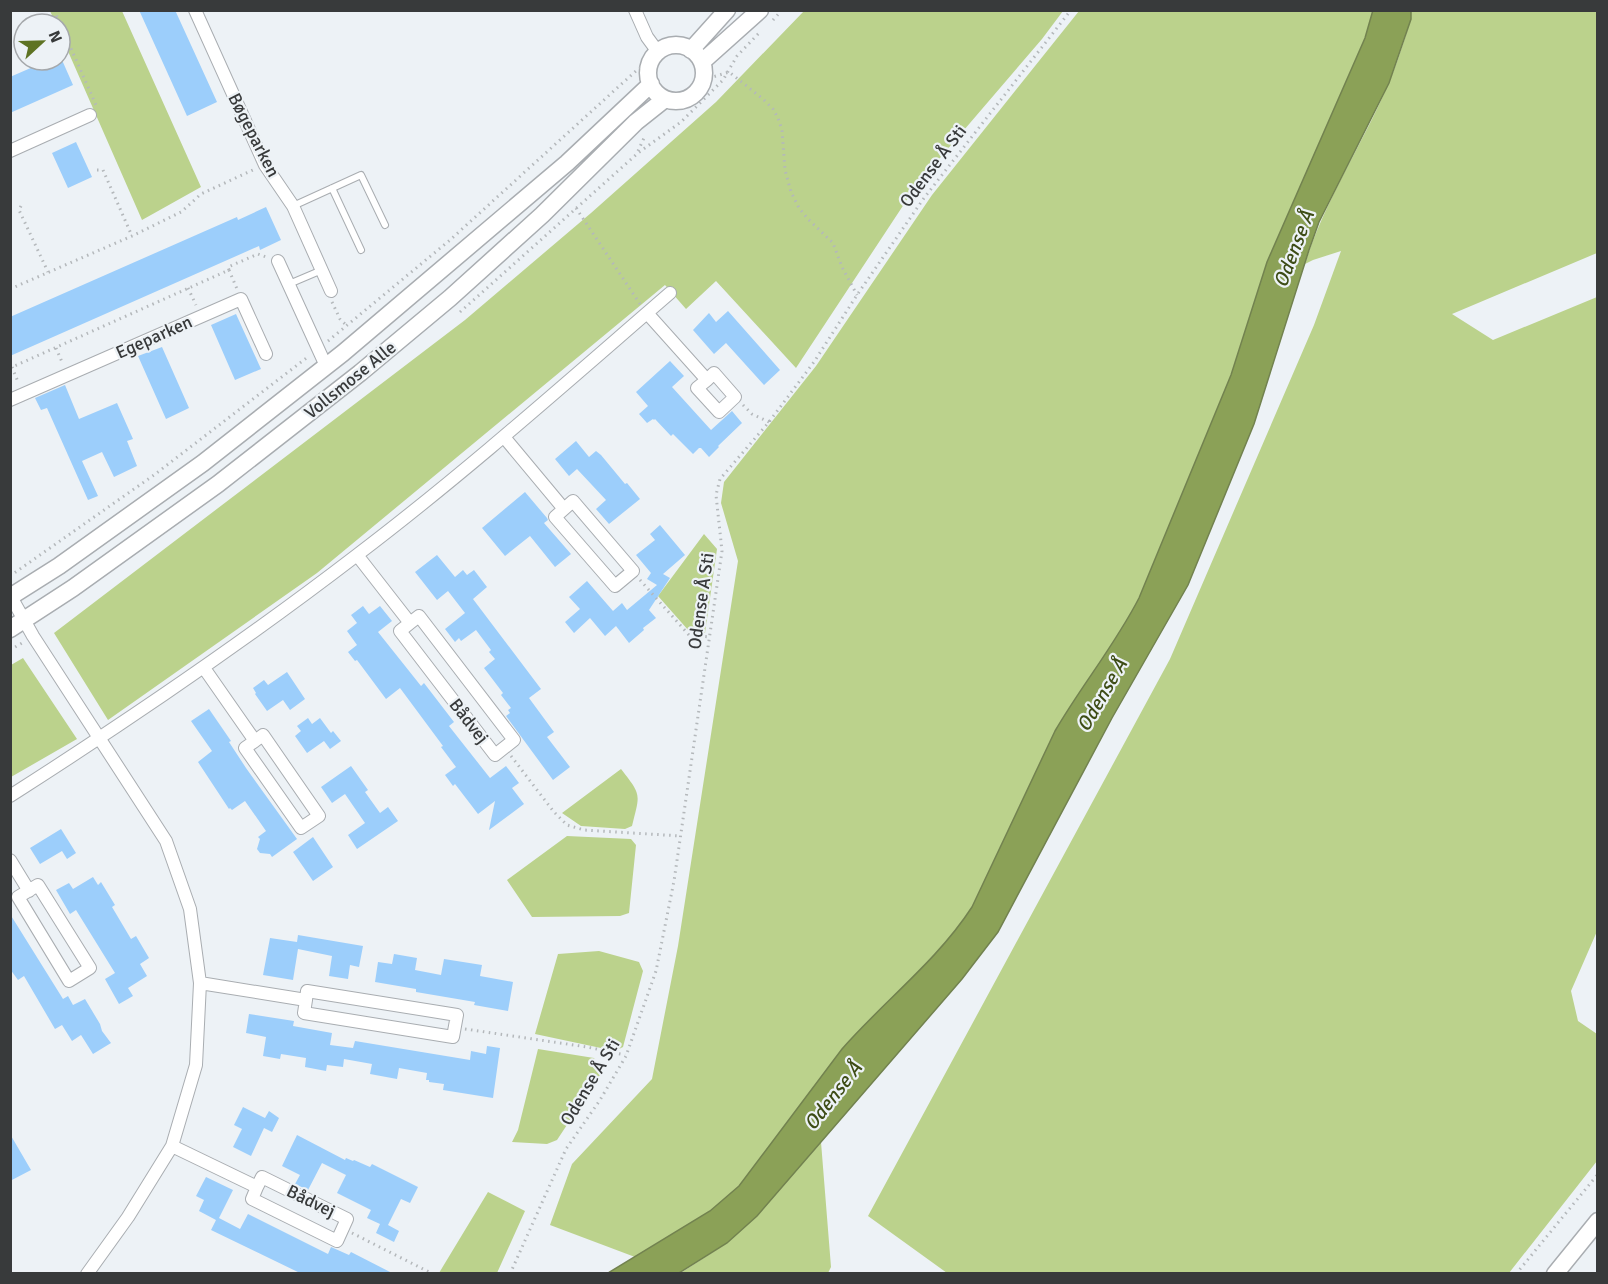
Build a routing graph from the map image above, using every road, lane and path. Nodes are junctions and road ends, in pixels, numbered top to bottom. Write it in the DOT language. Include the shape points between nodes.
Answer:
graph roads {
  1 [pos="54,10"];
  2 [pos="195,10"];
  3 [pos="635,10"];
  4 [pos="727,10"];
  5 [pos="760,10"];
  6 [pos="1071,10"];
  7 [pos="696,56"];
  8 [pos="654,57"];
  9 [pos="704,80"];
  10 [pos="651,84"];
  11 [pos="665,99"];
  12 [pos="90,115"];
  13 [pos="10,151"];
  14 [pos="265,165"];
  15 [pos="97,170"];
  16 [pos="332,188"];
  17 [pos="21,206"];
  18 [pos="293,206"];
  19 [pos="576,208"];
  20 [pos="385,225"];
  21 [pos="132,236"];
  22 [pos="361,250"];
  23 [pos="258,254"];
  24 [pos="278,261"];
  25 [pos="229,270"];
  26 [pos="322,270"];
  27 [pos="48,272"];
  28 [pos="289,284"];
  29 [pos="188,288"];
  30 [pos="10,289"];
  31 [pos="331,291"];
  32 [pos="670,293"];
  33 [pos="857,295"];
  34 [pos="241,299"];
  35 [pos="646,313"];
  36 [pos="201,316"];
  37 [pos="347,326"];
  38 [pos="319,349"];
  39 [pos="266,354"];
  40 [pos="326,366"];
  41 [pos="10,368"];
  42 [pos="707,380"];
  43 [pos="735,397"];
  44 [pos="10,400"];
  45 [pos="769,422"];
  46 [pos="504,437"];
  47 [pos="564,509"];
  48 [pos="357,555"];
  49 [pos="633,571"];
  50 [pos="10,576"];
  51 [pos="11,596"];
  52 [pos="410,623"];
  53 [pos="17,625"];
  54 [pos="710,637"];
  55 [pos="204,668"];
  56 [pos="99,739"];
  57 [pos="255,741"];
  58 [pos="505,748"];
  59 [pos="10,796"];
  60 [pos="681,836"];
  61 [pos="10,860"];
  62 [pos="29,891"];
  63 [pos="200,983"];
  64 [pos="306,1000"];
  65 [pos="455,1028"];
  66 [pos="626,1056"];
  67 [pos="172,1146"];
  68 [pos="1598,1174"];
  69 [pos="257,1187"];
  70 [pos="1598,1221"];
  71 [pos="343,1228"];
  72 [pos="87,1274"];
  73 [pos="433,1274"];
  74 [pos="510,1274"];
  75 [pos="1516,1274"];
  76 [pos="1555,1274"];
  1 -- 12 [label="path" via="96,105 90,109"];
  2 -- 14 [label="street, Bøgeparken"];
  3 -- 8 [label="street"];
  4 -- 7 [label="street"];
  5 -- 7 [label="street"];
  6 -- 33 [label="path, Odense Å Sti" via="924,198"];
  7 -- 8 [label="street" via="683,46 674,46"];
  7 -- 9 [label="street"];
  8 -- 10 [label="street" via="648,73"];
  8 -- 37 [label="path" via="450,240"];
  9 -- 11 [label="street" via="693,96 675,101"];
  9 -- 33 [label="path" via="729,72 772,109 782,130 785,170 799,208 833,243"];
  10 -- 11 [label="street"];
  10 -- 40 [label="street, Vollsmose Alle" via="567,163"];
  11 -- 53 [label="street, Vollsmose Alle" via="450,298 360,373 218,484"];
  12 -- 13 [label="street"];
  14 -- 18 [label="street, Bøgeparken"];
  14 -- 21 [label="path" via="201,194 181,212"];
  15 -- 21 [label="path" via="103,170"];
  16 -- 18 [label="lane"];
  16 -- 20 [label="lane" via="361,175"];
  16 -- 22 [label="lane"];
  17 -- 27 [label="path" via="19,210"];
  18 -- 26 [label="street, Bøgeparken"];
  19 -- 35 [label="path"];
  21 -- 27 [label="path"];
  23 -- 25 [label="path" via="228,267"];
  24 -- 28 [label="street"];
  25 -- 29 [label="path"];
  25 -- 34 [label="path"];
  26 -- 28 [label="lane"];
  26 -- 31 [label="street, Bøgeparken"];
  27 -- 30 [label="path"];
  28 -- 38 [label="street"];
  29 -- 36 [label="path"];
  29 -- 41 [label="path"];
  31 -- 37 [label="path" via="340,319"];
  32 -- 35 [label="street"];
  33 -- 45 [label="path, Odense Å Sti"];
  34 -- 36 [label="street, Egeparken"];
  34 -- 39 [label="street"];
  35 -- 42 [label="street"];
  35 -- 46 [label="street"];
  36 -- 44 [label="street, Egeparken"];
  37 -- 38 [label="path"];
  38 -- 40 [label="street"];
  38 -- 50 [label="path" via="154,475"];
  40 -- 51 [label="street, Vollsmose Alle" via="203,462"];
  42 -- 43 [label="street" via="714,374"];
  42 -- 43 [label="street" via="698,388 719,412"];
  43 -- 45 [label="path" via="752,414"];
  45 -- 54 [label="path, Odense Å Sti" via="720,479 717,495 722,551"];
  46 -- 47 [label="street"];
  46 -- 48 [label="street"];
  47 -- 49 [label="street" via="573,501"];
  47 -- 49 [label="street" via="555,516 615,586"];
  48 -- 52 [label="street"];
  48 -- 55 [label="street"];
  49 -- 54 [label="path" via="689,635"];
  51 -- 53 [label="street"];
  52 -- 58 [label="street, Bådvej" via="419,616 514,740"];
  52 -- 58 [label="street, Bådvej" via="400,631 495,755"];
  53 -- 56 [label="street"];
  54 -- 60 [label="path, Odense Å Sti"];
  55 -- 56 [label="street"];
  55 -- 57 [label="street"];
  56 -- 59 [label="street"];
  56 -- 63 [label="street" via="166,841 190,909"];
  57 -- 57 [label="street" via="263,735 319,816 301,828 245,748"];
  58 -- 60 [label="path" via="567,825 584,830"];
  60 -- 66 [label="path, Odense Å Sti" via="656,971"];
  61 -- 62 [label="street"];
  62 -- 62 [label="street" via="18,897 69,981 90,968 38,885"];
  63 -- 64 [label="street"];
  63 -- 67 [label="street" via="196,1065"];
  64 -- 65 [label="street" via="304,1013 453,1037"];
  64 -- 65 [label="street" via="307,991 457,1015"];
  65 -- 66 [label="path"];
  66 -- 74 [label="path, Odense Å Sti" via="566,1149"];
  67 -- 69 [label="street, Bådvej"];
  67 -- 72 [label="street"];
  68 -- 75 [label="path"];
  69 -- 71 [label="street, Bådvej" via="262,1178 337,1213 347,1219"];
  69 -- 71 [label="street, Bådvej" via="252,1199 294,1220 337,1240"];
  70 -- 76 [label="street"];
  71 -- 73 [label="path"];
}
